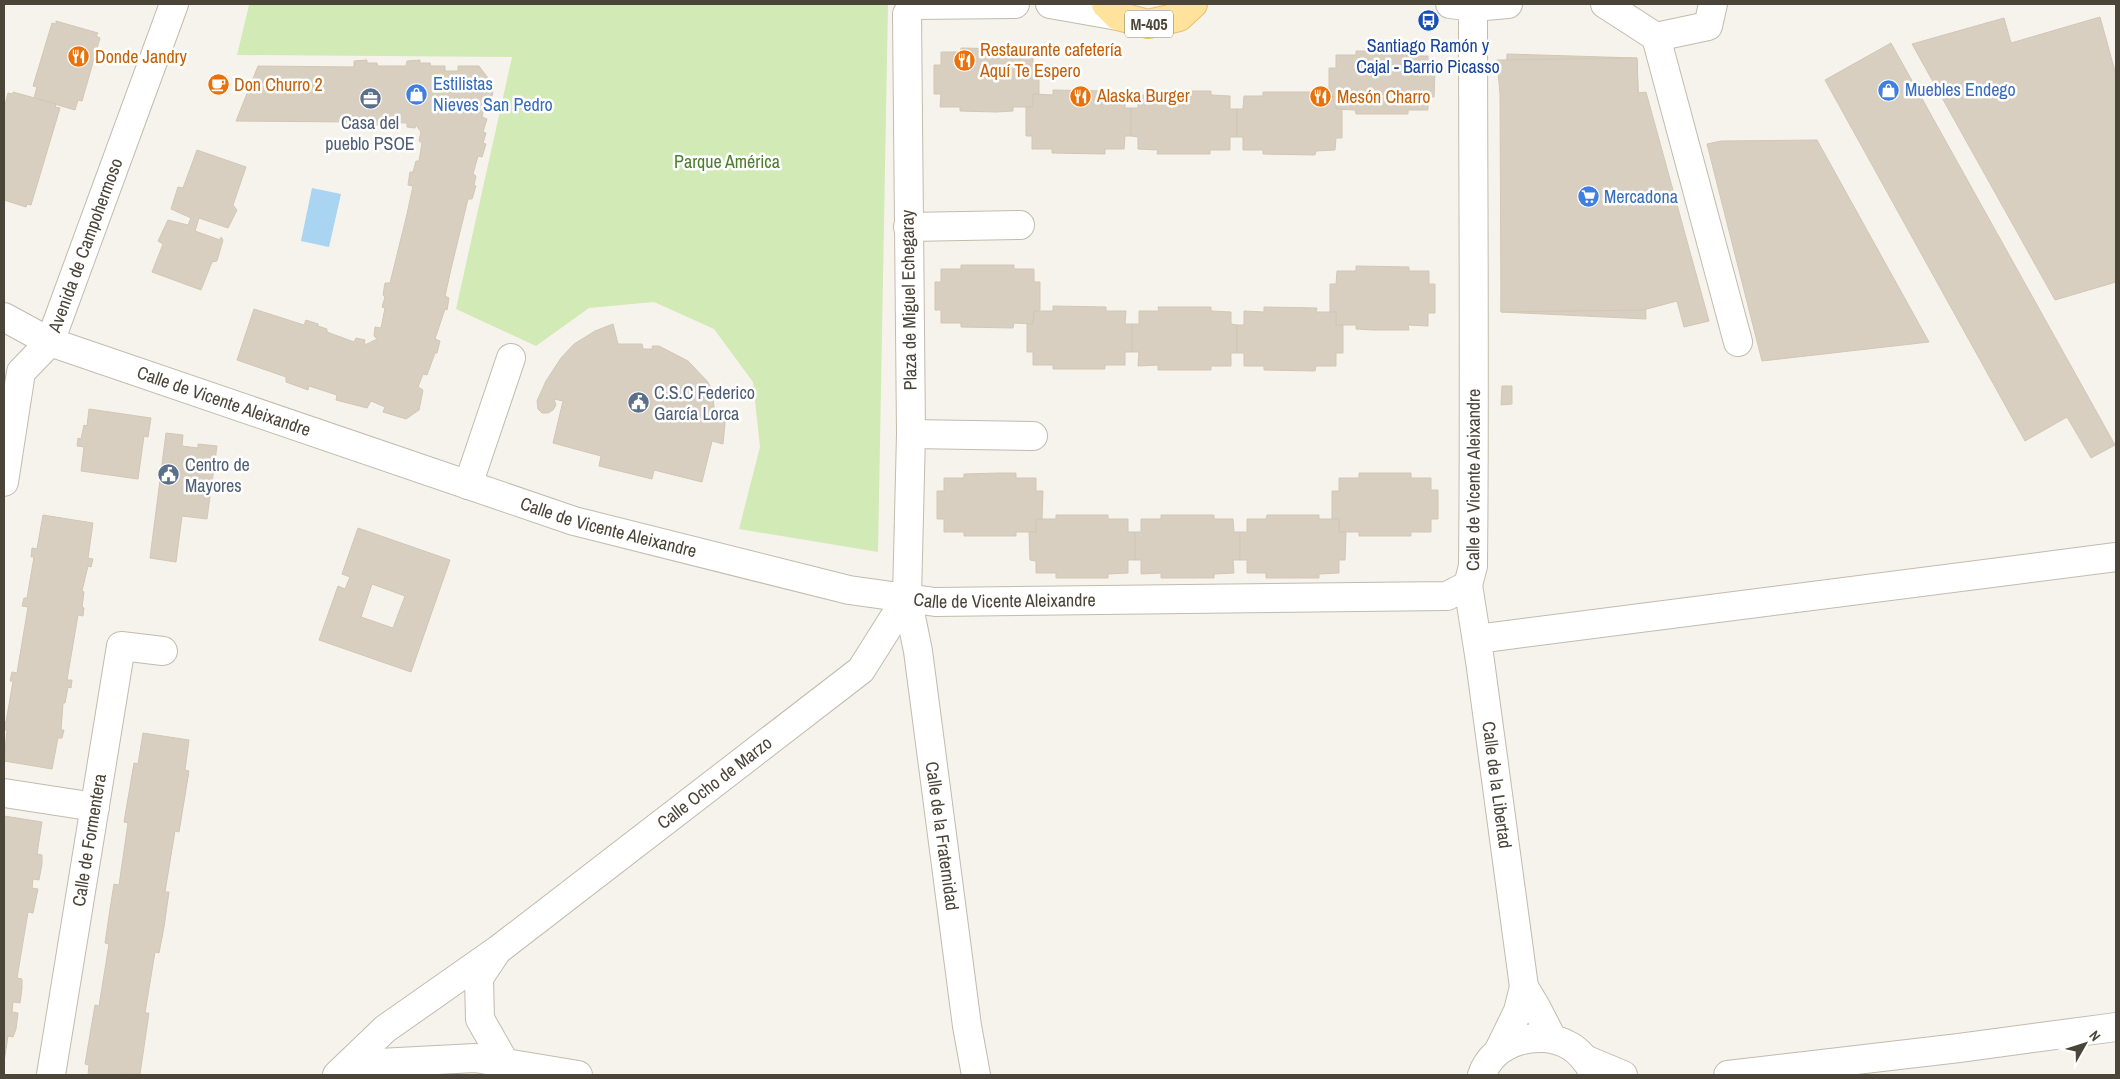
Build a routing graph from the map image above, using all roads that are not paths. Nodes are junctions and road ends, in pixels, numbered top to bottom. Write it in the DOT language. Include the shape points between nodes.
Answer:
graph roads {
  1 [pos="174,4"];
  2 [pos="1015,4"];
  3 [pos="1050,4"];
  4 [pos="1193,4"];
  5 [pos="1508,4"];
  6 [pos="1605,4"];
  7 [pos="1713,4"];
  8 [pos="912,5"];
  9 [pos="1465,5"];
  10 [pos="1112,10"];
  11 [pos="1656,37"];
  12 [pos="1020,225"];
  13 [pos="908,227"];
  14 [pos="4,317"];
  15 [pos="50,342"];
  16 [pos="1738,342"];
  17 [pos="512,358"];
  18 [pos="911,434"];
  19 [pos="1033,436"];
  20 [pos="4,482"];
  21 [pos="468,485"];
  22 [pos="2116,557"];
  23 [pos="1468,585"];
  24 [pos="907,597"];
  25 [pos="1477,639"];
  26 [pos="163,651"];
  27 [pos="4,793"];
  28 [pos="95,807"];
  29 [pos="499,949"];
  30 [pos="1524,987"];
  31 [pos="2116,1026"];
  32 [pos="1552,1038"];
  33 [pos="505,1063"];
  34 [pos="1485,1067"];
  35 [pos="1591,1068"];
  36 [pos="51,1075"];
  37 [pos="338,1075"];
  38 [pos="578,1075"];
  39 [pos="976,1075"];
  40 [pos="1623,1075"];
  41 [pos="1728,1075"];
  1 -- 15 [label="street, Avenida de Campohermoso"];
  2 -- 8 [label="street"];
  3 -- 10 [label="street"];
  4 -- 10 [label="main road, M-405" via="1179,17 1148,24"];
  5 -- 9 [label="street"];
  6 -- 11 [label="street"];
  7 -- 11 [label="street" via="1708,26"];
  8 -- 13 [label="street, Plaza de Miguel Echegaray" via="907,14"];
  9 -- 23 [label="street, Calle de Vicente Aleixandre" via="1472,180 1475,418 1473,566"];
  11 -- 16 [label="street"];
  12 -- 13 [label="street"];
  13 -- 18 [label="street, Plaza de Miguel Echegaray"];
  14 -- 15 [label="street, Calle de Vicente Aleixandre"];
  15 -- 20 [label="street, Avenida de Campohermoso" via="21,372"];
  15 -- 21 [label="street, Calle de Vicente Aleixandre"];
  17 -- 21 [label="street"];
  18 -- 19 [label="street"];
  18 -- 24 [label="street, Plaza de Miguel Echegaray"];
  21 -- 24 [label="street, Calle de Vicente Aleixandre" via="574,521 849,590"];
  22 -- 25 [label="street"];
  23 -- 24 [label="street, Calle de Vicente Aleixandre" via="1446,596 935,602"];
  23 -- 25 [label="street, Calle de la Libertad"];
  24 -- 29 [label="street, Calle Ocho de Marzo" via="861,670"];
  24 -- 39 [label="street, Calle de la Fraternidad" via="918,652"];
  25 -- 30 [label="street, Calle de la Libertad"];
  26 -- 28 [label="street, Calle de Formentera" via="121,646"];
  27 -- 28 [label="street"];
  28 -- 36 [label="street, Calle de Formentera"];
  29 -- 33 [label="street, Calle Ocho de Marzo" via="479,978 480,1020"];
  29 -- 37 [label="street, Calle Ocho de Marzo" via="385,1029"];
  30 -- 32 [label="street, Calle de la Libertad"];
  30 -- 34 [label="street, Calle de la Libertad" via="1518,1011"];
  31 -- 41 [label="street"];
  32 -- 34 [label="street" via="1523,1038"];
  32 -- 35 [label="street" via="1570,1046"];
  33 -- 37 [label="street" via="475,1058 379,1063"];
  33 -- 38 [label="street"];
  35 -- 40 [label="street"];
}
